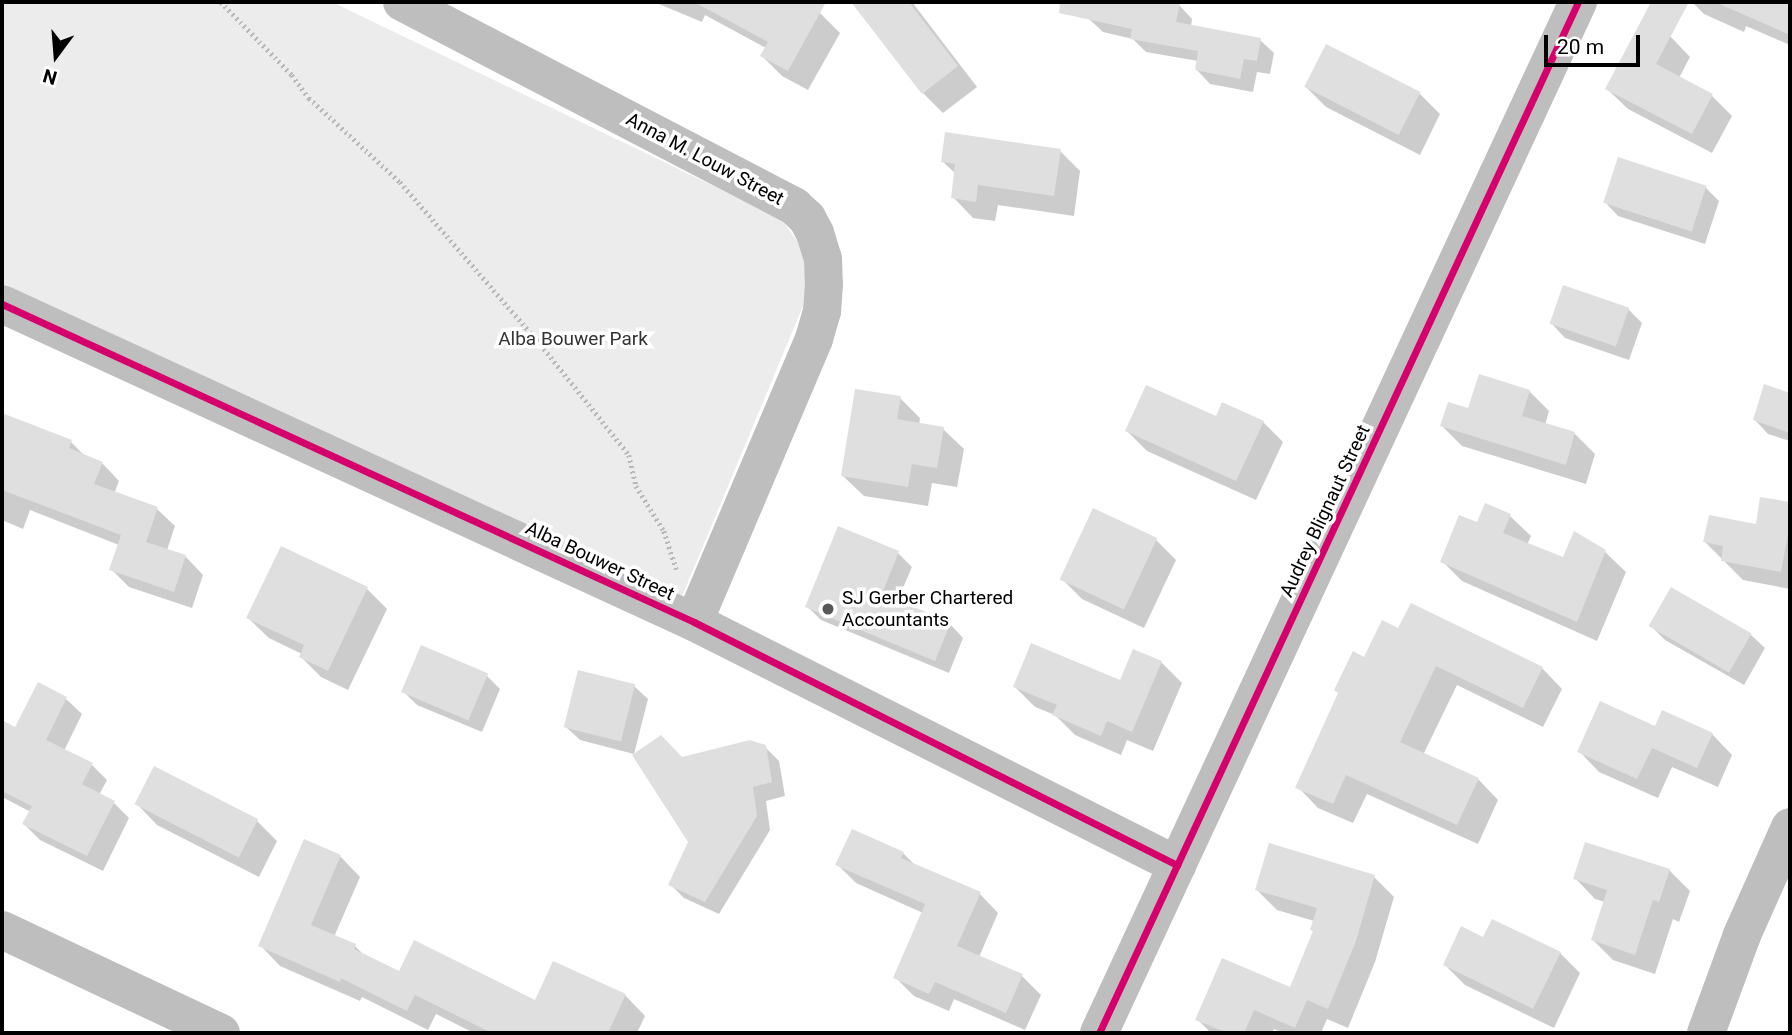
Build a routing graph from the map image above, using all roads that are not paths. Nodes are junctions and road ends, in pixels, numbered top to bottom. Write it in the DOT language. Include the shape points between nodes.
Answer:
graph roads {
  1 [pos="402,2"];
  2 [pos="1578,2"];
  3 [pos="2,304"];
  4 [pos="694,622"];
  5 [pos="1790,827"];
  6 [pos="1177,865"];
  7 [pos="2,930"];
  8 [pos="221,1033"];
  9 [pos="1099,1033"];
  10 [pos="1706,1033"];
  1 -- 4 [label="street, Anna M. Louw Street" via="794,206 815,233 824,284 814,339"];
  2 -- 6 [label="street, Audrey Blignaut Street"];
  3 -- 4 [label="street, Alba Bouwer Street"];
  4 -- 6 [label="street, Alba Bouwer Street"];
  5 -- 10 [label="street" via="1742,935"];
  6 -- 9 [label="street, Audrey Blignaut Street"];
  7 -- 8 [label="street"];
}
